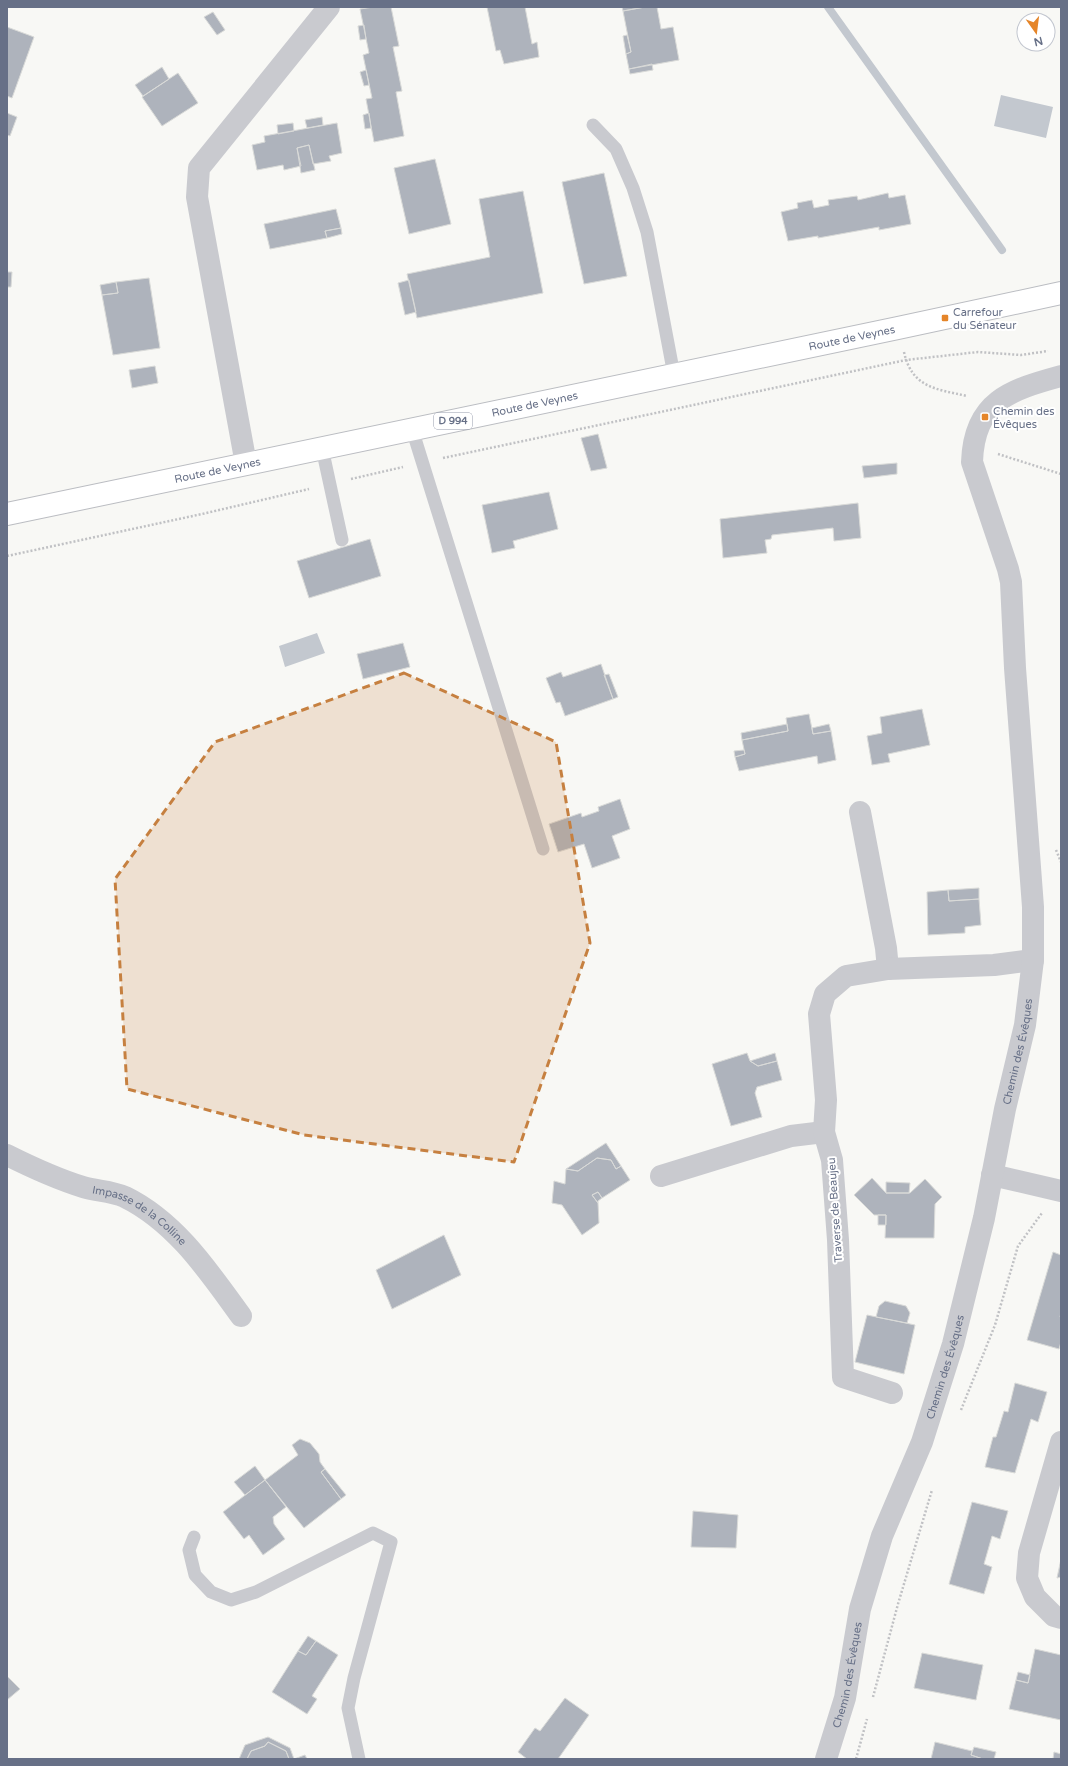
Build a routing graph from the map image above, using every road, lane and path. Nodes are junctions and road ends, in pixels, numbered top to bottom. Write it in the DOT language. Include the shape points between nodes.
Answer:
graph roads {
  1 [pos="329,7"];
  2 [pos="593,125"];
  3 [pos="1061,293"];
  4 [pos="1054,350"];
  5 [pos="906,360"];
  6 [pos="674,375"];
  7 [pos="1061,376"];
  8 [pos="995,402"];
  9 [pos="412,430"];
  10 [pos="973,447"];
  11 [pos="322,448"];
  12 [pos="422,462"];
  13 [pos="246,464"];
  14 [pos="1061,474"];
  15 [pos="330,484"];
  16 [pos="7,514"];
  17 [pos="342,540"];
  18 [pos="7,556"];
  19 [pos="860,812"];
  20 [pos="543,849"];
  21 [pos="1033,960"];
  22 [pos="888,969"];
  23 [pos="824,1132"];
  24 [pos="7,1155"];
  25 [pos="992,1175"];
  26 [pos="661,1176"];
  27 [pos="1061,1191"];
  28 [pos="1044,1211"];
  29 [pos="241,1316"];
  30 [pos="892,1393"];
  31 [pos="960,1412"];
  32 [pos="1061,1442"];
  33 [pos="933,1485"];
  34 [pos="194,1537"];
  35 [pos="1061,1618"];
  36 [pos="872,1700"];
  37 [pos="868,1715"];
  38 [pos="359,1759"];
  39 [pos="826,1759"];
  40 [pos="856,1759"];
  1 -- 13 [label="street" via="200,168 197,197"];
  2 -- 6 [label="lane" via="616,149 633,188 647,232"];
  3 -- 6 [label="main road, Route de Veynes / D 994"];
  4 -- 5 [label="path" via="1021,355 978,352"];
  5 -- 8 [label="path" via="918,379 929,387"];
  5 -- 12 [label="path"];
  6 -- 9 [label="main road, Route de Veynes / D 994"];
  7 -- 8 [label="street, Chemin des Évêques" via="1008,394"];
  8 -- 10 [label="street, Chemin des Évêques" via="980,426"];
  9 -- 11 [label="main road, Route de Veynes / D 994"];
  9 -- 12 [label="lane"];
  10 -- 14 [label="path"];
  10 -- 21 [label="street, Chemin des Évêques" via="972,462 1011,582 1033,907"];
  11 -- 13 [label="main road, Route de Veynes / D 994"];
  11 -- 15 [label="lane"];
  12 -- 15 [label="path"];
  12 -- 20 [label="lane"];
  13 -- 16 [label="main road, Route de Veynes / D 994"];
  15 -- 17 [label="lane"];
  15 -- 18 [label="path"];
  19 -- 22 [label="street"];
  21 -- 22 [label="street, Traverse de Beaujeu" via="994,965"];
  21 -- 25 [label="street, Chemin des Évêques" via="1026,1025 1005,1108"];
  22 -- 23 [label="street, Traverse de Beaujeu" via="846,976 825,994 819,1014 826,1100"];
  23 -- 26 [label="street" via="791,1136"];
  23 -- 30 [label="street, Traverse de Beaujeu" via="833,1167 843,1378"];
  24 -- 29 [label="street, Impasse de la Colline" via="83,1186 124,1196 163,1222 203,1264"];
  25 -- 27 [label="street"];
  25 -- 39 [label="street, Chemin des Évêques" via="953,1344 922,1442 882,1536 862,1602 845,1698"];
  28 -- 31 [label="path" via="1018,1246 995,1325"];
  32 -- 35 [label="street" via="1029,1553 1027,1578 1035,1598 1054,1616"];
  33 -- 36 [label="path"];
  34 -- 38 [label="lane" via="189,1550 195,1575 211,1592 232,1600 256,1592 373,1533 391,1542 348,1708"];
  37 -- 40 [label="path"];
}
